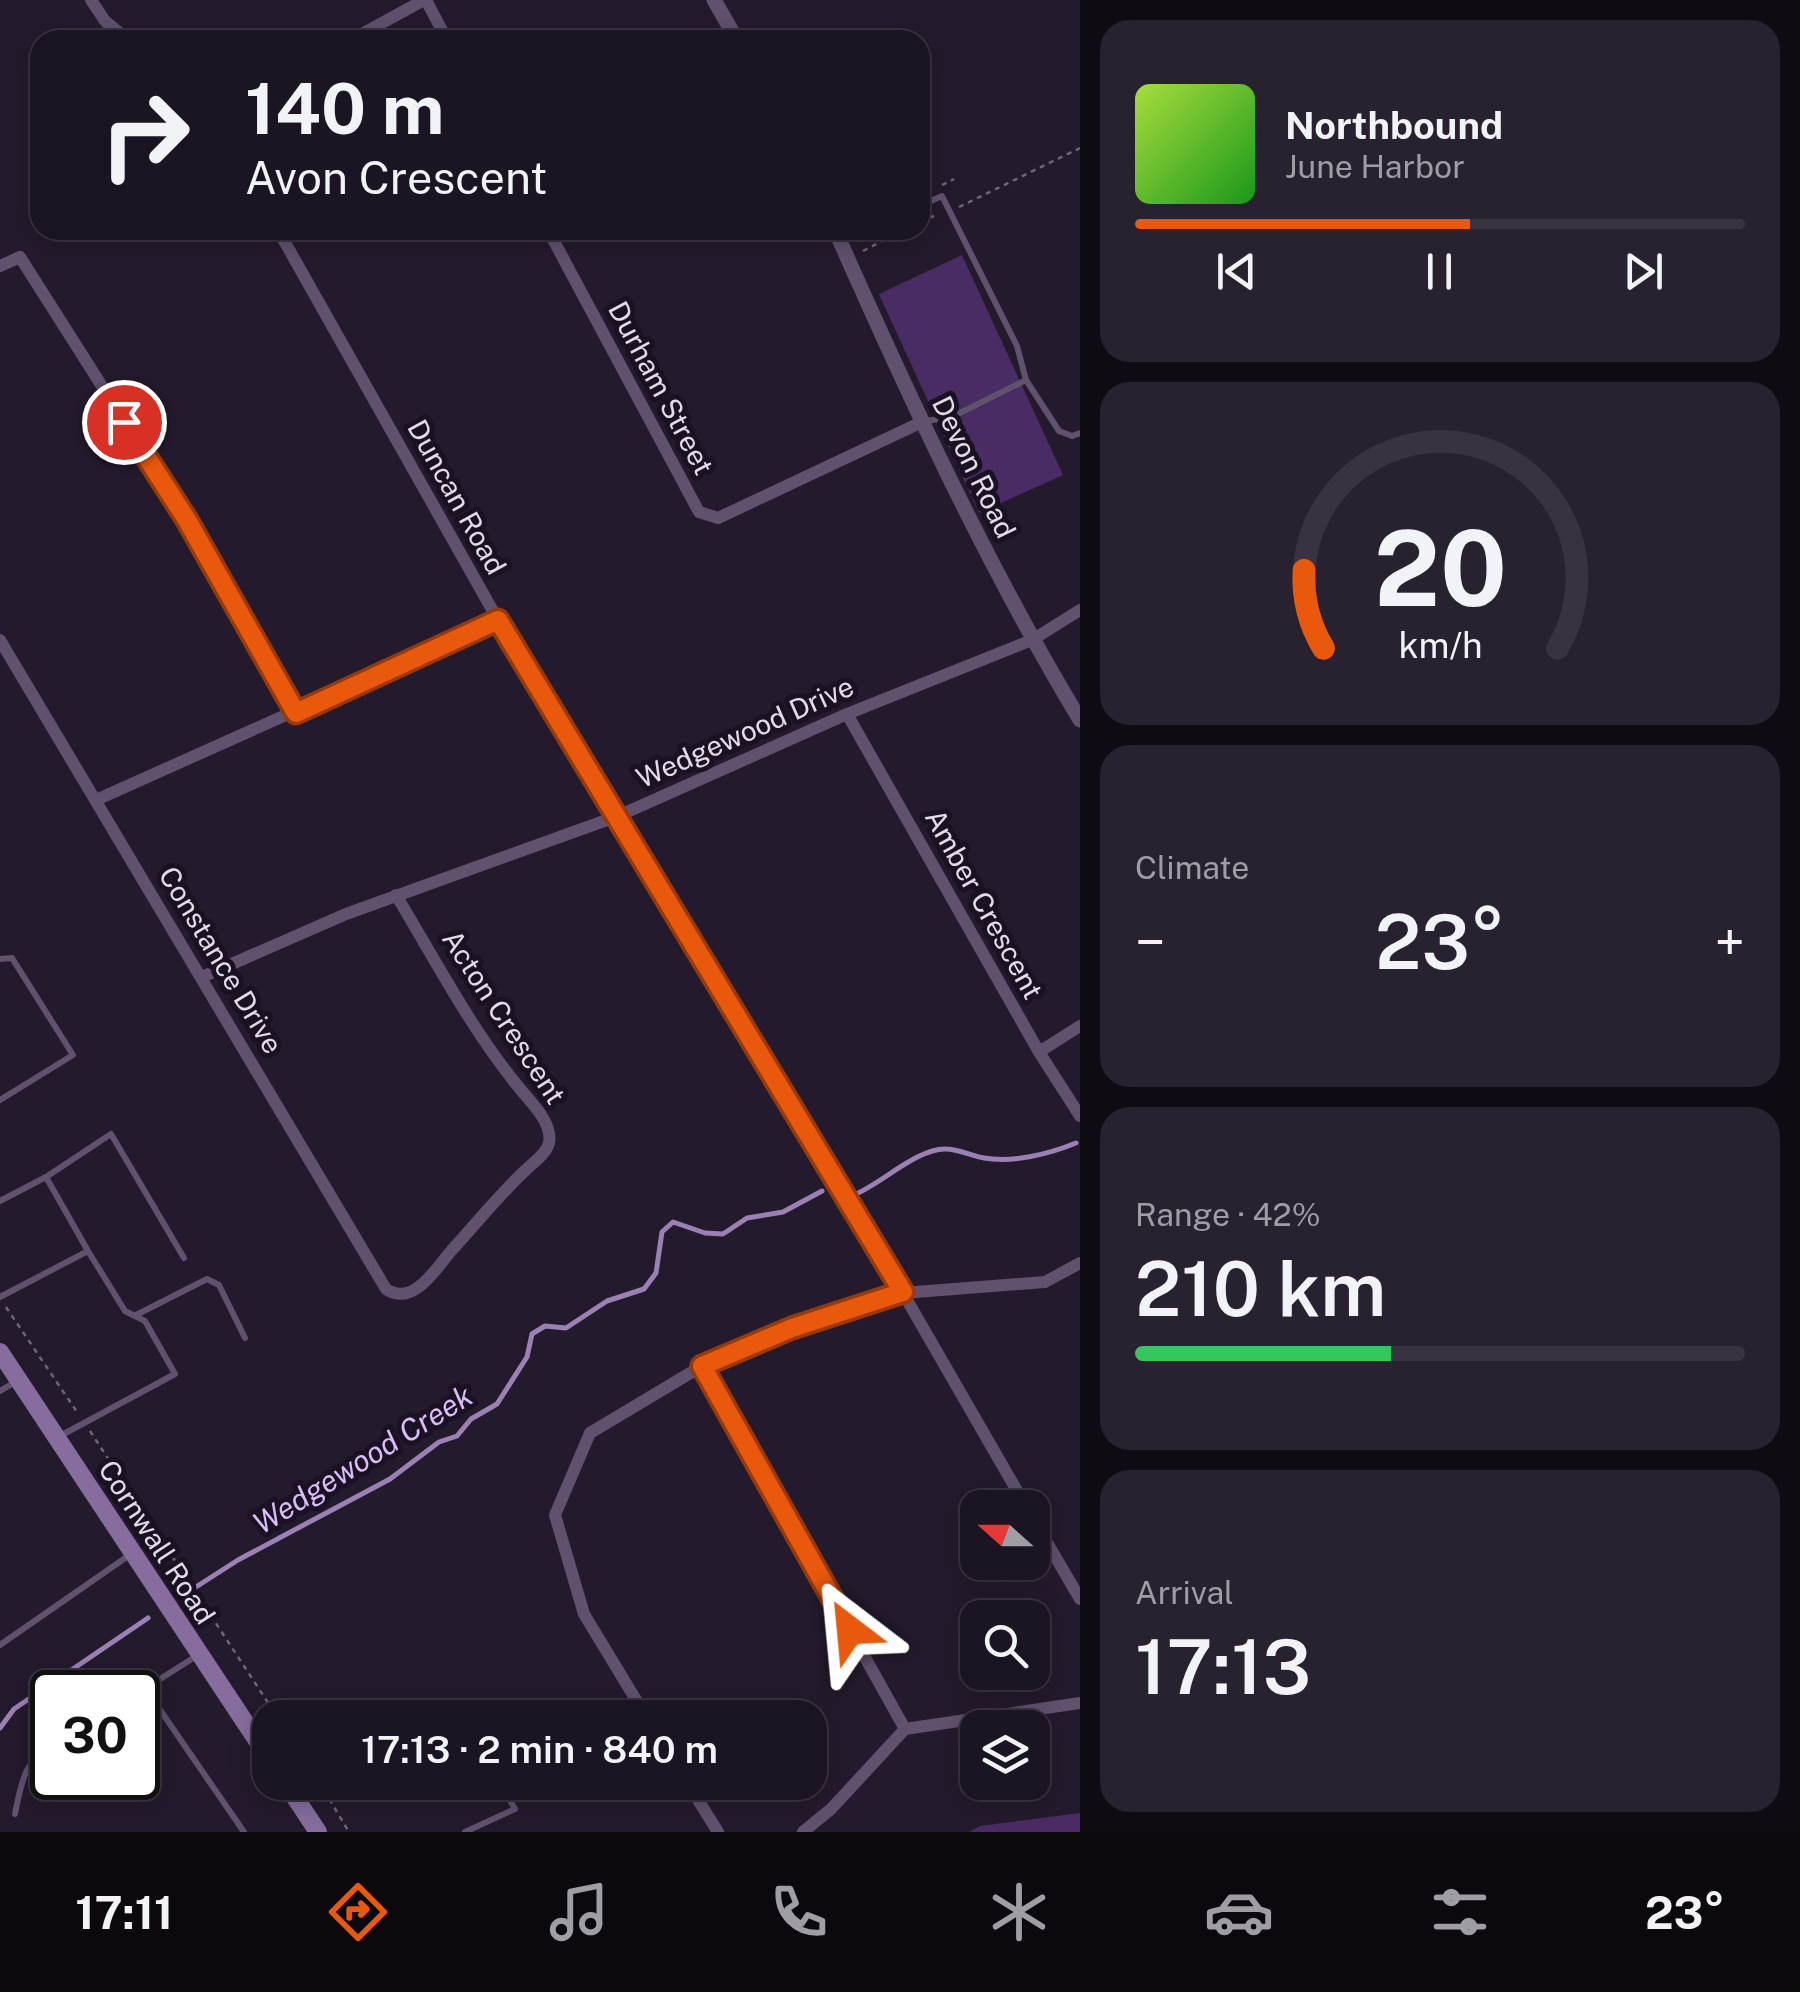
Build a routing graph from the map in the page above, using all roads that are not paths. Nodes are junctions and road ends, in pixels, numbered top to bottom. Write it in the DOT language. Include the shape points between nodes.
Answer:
graph roads {
  1 [pos="91,0"];
  2 [pos="425,0"];
  3 [pos="714,0"];
  4 [pos="117,30"];
  5 [pos="370,30"];
  6 [pos="442,30"];
  7 [pos="731,30"];
  8 [pos="930,201"];
  9 [pos="284,240"];
  10 [pos="553,240"];
  11 [pos="840,240"];
  12 [pos="0,266"];
  13 [pos="1026,380"];
  14 [pos="922,422"];
  15 [pos="1080,433"];
  16 [pos="1080,610"];
  17 [pos="498,620"];
  18 [pos="0,640"];
  19 [pos="1032,640"];
  20 [pos="296,713"];
  21 [pos="848,714"];
  22 [pos="1080,720"];
  23 [pos="96,800"];
  24 [pos="618,816"];
  25 [pos="396,896"];
  26 [pos="0,959"];
  27 [pos="202,977"];
  28 [pos="1080,1026"];
  29 [pos="1039,1052"];
  30 [pos="0,1100"];
  31 [pos="1080,1116"];
  32 [pos="46,1177"];
  33 [pos="0,1201"];
  34 [pos="88,1251"];
  35 [pos="184,1258"];
  36 [pos="1080,1263"];
  37 [pos="903,1292"];
  38 [pos="406,1294"];
  39 [pos="0,1297"];
  40 [pos="135,1316"];
  41 [pos="244,1338"];
  42 [pos="0,1352"];
  43 [pos="702,1366"];
  44 [pos="18,1380"];
  45 [pos="0,1391"];
  46 [pos="56,1438"];
  47 [pos="1017,1490"];
  48 [pos="1050,1548"];
  49 [pos="132,1553"];
  50 [pos="1080,1599"];
  51 [pos="0,1645"];
  52 [pos="199,1654"];
  53 [pos="160,1678"];
  54 [pos="636,1700"];
  55 [pos="1080,1703"];
  56 [pos="160,1716"];
  57 [pos="905,1729"];
  58 [pos="252,1733"];
  59 [pos="30,1761"];
  60 [pos="297,1800"];
  61 [pos="510,1800"];
  62 [pos="698,1800"];
  63 [pos="14,1814"];
  64 [pos="244,1832"];
  65 [pos="318,1832"];
  66 [pos="465,1832"];
  67 [pos="718,1832"];
  68 [pos="803,1832"];
  1 -- 4 [label="street"];
  2 -- 5 [label="street"];
  2 -- 6 [label="street"];
  3 -- 7 [label="street"];
  8 -- 13 [label="lane" via="942,196 1017,346"];
  9 -- 17 [label="street, Duncan Road"];
  10 -- 14 [label="street, Durham Street" via="700,512 718,518"];
  11 -- 14 [label="street, Devon Road"];
  12 -- 20 [label="street" via="20,258 187,520"];
  13 -- 14 [label="lane" via="952,417"];
  13 -- 15 [label="lane" via="1059,431"];
  14 -- 19 [label="street, Devon Road"];
  16 -- 19 [label="street, Wedgewood Drive"];
  17 -- 20 [label="street"];
  17 -- 24 [label="street, Duncan Road"];
  18 -- 23 [label="street, Constance Drive"];
  19 -- 21 [label="street, Wedgewood Drive"];
  19 -- 22 [label="street, Devon Road"];
  20 -- 23 [label="street"];
  21 -- 24 [label="street, Wedgewood Drive"];
  21 -- 29 [label="street, Amber Crescent"];
  23 -- 27 [label="street, Constance Drive"];
  24 -- 25 [label="street, Wedgewood Drive"];
  24 -- 37 [label="street, Duncan Road"];
  25 -- 27 [label="street, Wedgewood Drive"];
  25 -- 38 [label="street, Acton Crescent" via="550,1138 538,1159"];
  26 -- 30 [label="lane" via="12,958 73,1055"];
  27 -- 38 [label="street, Constance Drive" via="386,1289"];
  28 -- 29 [label="street"];
  29 -- 31 [label="street, Amber Crescent"];
  32 -- 33 [label="lane"];
  32 -- 34 [label="lane"];
  32 -- 35 [label="lane" via="111,1134"];
  34 -- 39 [label="lane"];
  34 -- 40 [label="lane" via="125,1311"];
  36 -- 37 [label="street" via="1045,1282"];
  37 -- 43 [label="street"];
  37 -- 47 [label="street, Duncan Road"];
  40 -- 41 [label="lane" via="207,1279 218,1286"];
  40 -- 46 [label="lane" via="145,1321 175,1374"];
  42 -- 44 [label="main road, Cornwall Road"];
  43 -- 54 [label="street" via="590,1433 555,1516 584,1614"];
  43 -- 57 [label="street"];
  44 -- 45 [label="lane"];
  44 -- 46 [label="main road, Cornwall Road"];
  46 -- 49 [label="main road, Cornwall Road"];
  48 -- 50 [label="street"];
  49 -- 51 [label="lane"];
  49 -- 52 [label="main road, Cornwall Road"];
  52 -- 53 [label="lane"];
  52 -- 58 [label="main road, Cornwall Road"];
  55 -- 57 [label="street"];
  56 -- 64 [label="lane"];
  57 -- 68 [label="street"];
  59 -- 63 [label="lane"];
  60 -- 65 [label="main road"];
  61 -- 66 [label="lane" via="515,1809"];
  62 -- 67 [label="street"];
}
